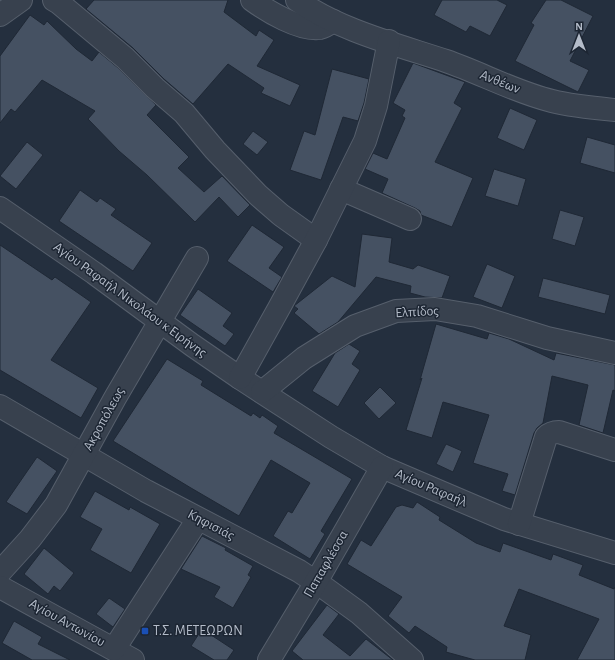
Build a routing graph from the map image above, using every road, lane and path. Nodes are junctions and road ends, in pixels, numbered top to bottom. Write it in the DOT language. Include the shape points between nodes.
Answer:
graph roads {
  1 [pos="21,0"];
  2 [pos="54,0"];
  3 [pos="252,0"];
  4 [pos="297,0"];
  5 [pos="0,15"];
  6 [pos="333,21"];
  7 [pos="389,41"];
  8 [pos="615,110"];
  9 [pos="341,189"];
  10 [pos="0,208"];
  11 [pos="410,220"];
  12 [pos="316,240"];
  13 [pos="197,258"];
  14 [pos="160,322"];
  15 [pos="615,353"];
  16 [pos="240,378"];
  17 [pos="262,392"];
  18 [pos="0,406"];
  19 [pos="615,450"];
  20 [pos="84,455"];
  21 [pos="382,467"];
  22 [pos="198,518"];
  23 [pos="519,524"];
  24 [pos="615,553"];
  25 [pos="0,572"];
  26 [pos="316,582"];
  27 [pos="0,587"];
  28 [pos="114,649"];
  29 [pos="133,660"];
  30 [pos="269,660"];
  31 [pos="412,660"];
  1 -- 5 [label="street"];
  2 -- 12 [label="street" via="125,58 184,113 214,150 258,196 280,216"];
  3 -- 6 [label="street" via="286,20 306,27 320,28"];
  4 -- 6 [label="street, Ανθέων"];
  6 -- 7 [label="street, Ανθέων"];
  7 -- 8 [label="street, Ανθέων" via="551,100 589,108"];
  7 -- 9 [label="street" via="373,120"];
  9 -- 11 [label="street"];
  9 -- 12 [label="street"];
  10 -- 14 [label="street, Αγίου Ραφαήλ Νικολάου κ Ειρήνης"];
  12 -- 16 [label="street"];
  13 -- 14 [label="street, Ακροπόλεως"];
  14 -- 16 [label="street, Αγίου Ραφαήλ Νικολάου κ Ειρήνης"];
  14 -- 20 [label="street, Ακροπόλεως"];
  15 -- 17 [label="street, Ελπίδος" via="547,338 470,315 435,309 396,312 355,326 304,358"];
  16 -- 17 [label="street, Αγίου Ραφαήλ Νικολάου κ Ειρήνης"];
  17 -- 21 [label="street, Αγίου Ραφαήλ"];
  18 -- 20 [label="street, Κηφισιάς"];
  19 -- 23 [label="street" via="559,432 546,437"];
  20 -- 22 [label="street, Κηφισιάς"];
  20 -- 25 [label="street, Ακροπόλεως" via="48,516"];
  21 -- 23 [label="street, Αγίου Ραφαήλ"];
  21 -- 26 [label="street, Παπαφλέσσα"];
  22 -- 26 [label="street, Κηφισιάς"];
  22 -- 28 [label="street"];
  23 -- 24 [label="street, Αγίου Ραφαήλ"];
  26 -- 30 [label="street, Παπαφλέσσα"];
  26 -- 31 [label="street, Κηφισιάς" via="359,613"];
  27 -- 28 [label="street, Αγίου Αντωνίου"];
  28 -- 29 [label="street, Αγίου Αντωνίου"];
}
